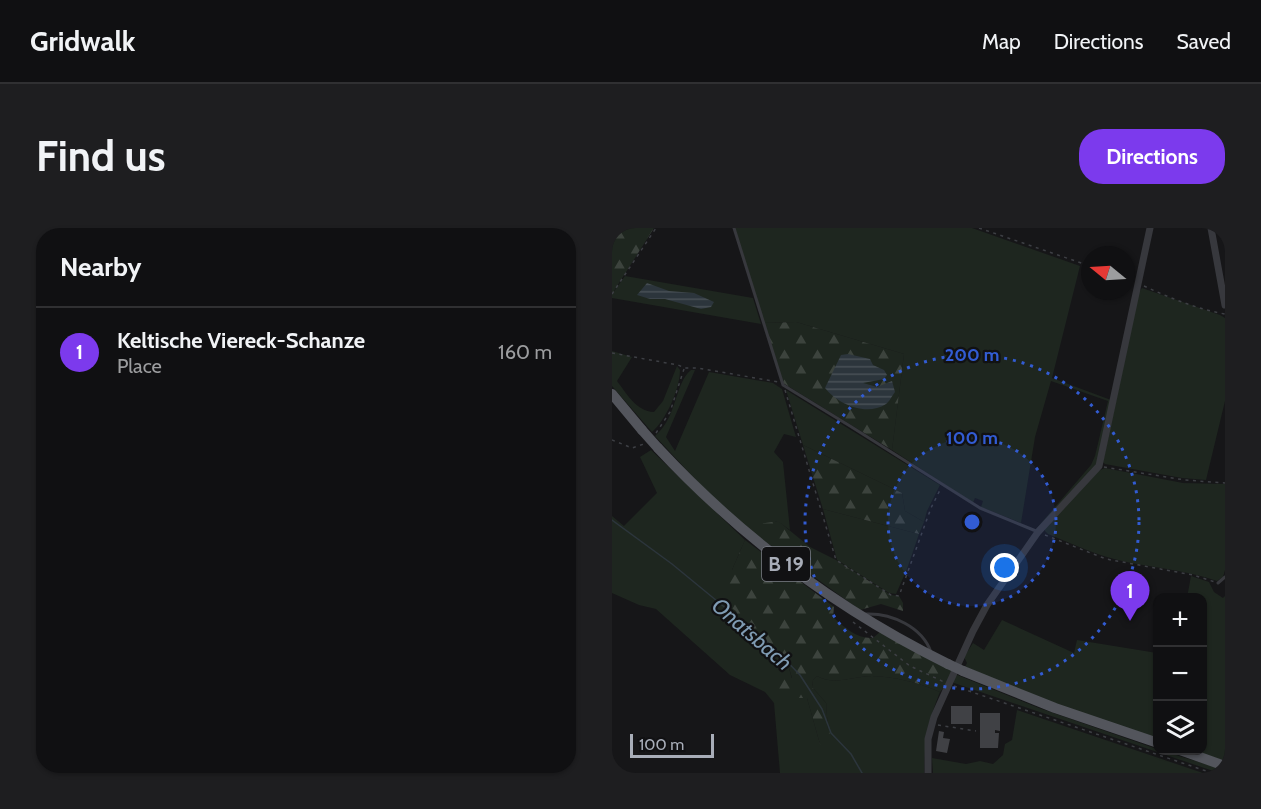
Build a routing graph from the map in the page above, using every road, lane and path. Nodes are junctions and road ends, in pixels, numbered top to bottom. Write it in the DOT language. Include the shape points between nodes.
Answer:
graph roads {
  1 [pos="656,228"];
  2 [pos="734,228"];
  3 [pos="979,228"];
  4 [pos="1150,228"];
  5 [pos="1211,228"];
  6 [pos="1081,263"];
  7 [pos="1135,282"];
  8 [pos="1138,283"];
  9 [pos="612,294"];
  10 [pos="1225,305"];
  11 [pos="1225,314"];
  12 [pos="612,353"];
  13 [pos="685,368"];
  14 [pos="782,384"];
  15 [pos="612,393"];
  16 [pos="653,437"];
  17 [pos="612,440"];
  18 [pos="647,442"];
  19 [pos="1099,466"];
  20 [pos="1225,483"];
  21 [pos="944,485"];
  22 [pos="1038,532"];
  23 [pos="1225,577"];
  24 [pos="1218,583"];
  25 [pos="856,618"];
  26 [pos="947,684"];
  27 [pos="932,723"];
  28 [pos="976,731"];
  29 [pos="1153,741"];
  30 [pos="1194,755"];
  31 [pos="1225,766"];
  32 [pos="928,773"];
  33 [pos="1212,773"];
  1 -- 9 [label="path"];
  2 -- 14 [label="lane"];
  3 -- 6 [label="path"];
  4 -- 8 [label="street"];
  5 -- 10 [label="street"];
  7 -- 8 [label="path"];
  8 -- 11 [label="path" via="1171,298"];
  8 -- 19 [label="street"];
  12 -- 13 [label="path"];
  13 -- 14 [label="path"];
  13 -- 16 [label="path" via="670,412"];
  14 -- 21 [label="lane"];
  14 -- 21 [label="path" via="836,560 891,595 899,596 931,508"];
  15 -- 25 [label="main road, B 19, bridge" via="707,498"];
  17 -- 18 [label="path" via="632,448"];
  19 -- 20 [label="path"];
  19 -- 22 [label="street"];
  21 -- 22 [label="lane" via="980,508"];
  22 -- 24 [label="path" via="1106,559"];
  22 -- 26 [label="street" via="987,605"];
  23 -- 24 [label="lane"];
  25 -- 26 [label="path" via="910,666"];
  25 -- 29 [label="main road, B 19, bridge" via="963,671"];
  26 -- 27 [label="street"];
  26 -- 33 [label="path"];
  27 -- 28 [label="path"];
  27 -- 32 [label="street"];
  30 -- 31 [label="main road"];
}
